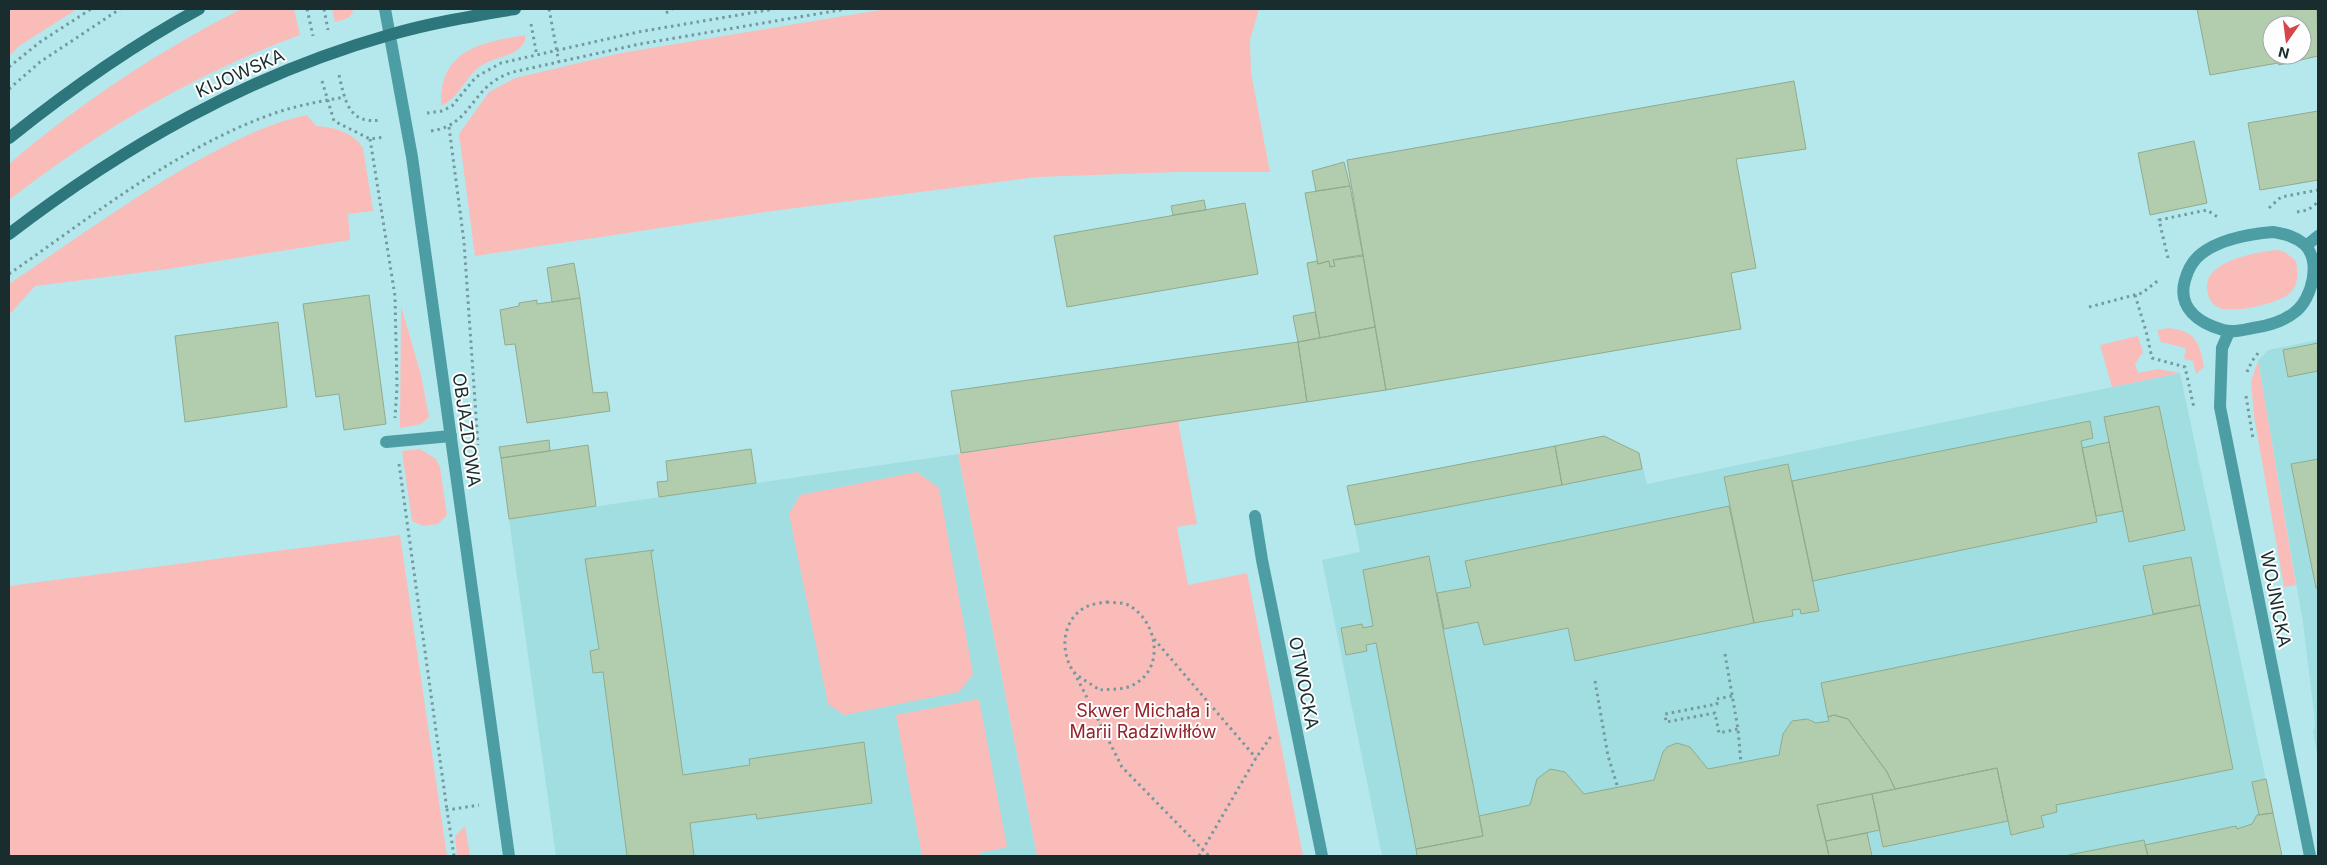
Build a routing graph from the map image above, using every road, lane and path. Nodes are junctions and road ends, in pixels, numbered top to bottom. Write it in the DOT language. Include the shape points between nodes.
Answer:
graph roads {
  1 [pos="91,9"];
  2 [pos="120,9"];
  3 [pos="199,9"];
  4 [pos="307,9"];
  5 [pos="324,9"];
  6 [pos="385,9"];
  7 [pos="515,9"];
  8 [pos="549,9"];
  9 [pos="672,9"];
  10 [pos="774,9"];
  11 [pos="846,9"];
  12 [pos="830,10"];
  13 [pos="666,13"];
  14 [pos="530,18"];
  15 [pos="312,30"];
  16 [pos="390,34"];
  17 [pos="334,52"];
  18 [pos="557,52"];
  19 [pos="537,56"];
  20 [pos="559,63"];
  21 [pos="9,67"];
  22 [pos="324,88"];
  23 [pos="9,89"];
  24 [pos="345,96"];
  25 [pos="326,100"];
  26 [pos="406,116"];
  27 [pos="449,127"];
  28 [pos="440,130"];
  29 [pos="388,136"];
  30 [pos="9,138"];
  31 [pos="370,139"];
  32 [pos="2318,190"];
  33 [pos="2267,210"];
  34 [pos="2224,221"];
  35 [pos="9,234"];
  36 [pos="2318,236"];
  37 [pos="2306,246"];
  38 [pos="2169,266"];
  39 [pos="9,274"];
  40 [pos="2135,295"];
  41 [pos="2228,332"];
  42 [pos="2188,377"];
  43 [pos="450,436"];
  44 [pos="391,441"];
  45 [pos="480,455"];
  46 [pos="1255,516"];
  47 [pos="1153,639"];
  48 [pos="1725,654"];
  49 [pos="1074,672"];
  50 [pos="1595,681"];
  51 [pos="1732,696"];
  52 [pos="1292,709"];
  53 [pos="1738,729"];
  54 [pos="1256,758"];
  55 [pos="1741,763"];
  56 [pos="1618,788"];
  57 [pos="447,810"];
  58 [pos="1203,848"];
  59 [pos="509,856"];
  60 [pos="1199,856"];
  61 [pos="1209,856"];
  62 [pos="1322,856"];
  63 [pos="2310,856"];
  1 -- 21 [label="path" via="40,42"];
  2 -- 23 [label="path" via="40,62"];
  3 -- 30 [label="street" via="90,76"];
  4 -- 15 [label="path"];
  5 -- 17 [label="path"];
  6 -- 16 [label="street, OBJAZDOWA"];
  7 -- 16 [label="street, KIJOWSKA"];
  8 -- 18 [label="path"];
  9 -- 13 [label="path"];
  10 -- 18 [label="path" via="638,32"];
  11 -- 12 [label="path"];
  12 -- 20 [label="path" via="640,44"];
  14 -- 19 [label="path"];
  16 -- 17 [label="street, KIJOWSKA"];
  16 -- 26 [label="street, OBJAZDOWA"];
  17 -- 24 [label="path"];
  17 -- 35 [label="street, KIJOWSKA" via="225,97 154,135 88,176"];
  18 -- 19 [label="path"];
  18 -- 20 [label="path"];
  19 -- 26 [label="path" via="500,63 487,69 447,109"];
  20 -- 27 [label="path" via="513,72 491,81 463,116"];
  22 -- 25 [label="path"];
  24 -- 25 [label="path"];
  24 -- 26 [label="path" via="350,110 361,119 374,121"];
  25 -- 31 [label="path" via="334,121"];
  25 -- 39 [label="path" via="279,112 217,137 141,183"];
  26 -- 43 [label="street, OBJAZDOWA"];
  27 -- 28 [label="path"];
  27 -- 45 [label="path" via="464,242"];
  29 -- 31 [label="path"];
  31 -- 44 [label="path" via="395,296"];
  32 -- 33 [label="path" via="2281,196"];
  34 -- 38 [label="path" via="2207,210 2159,220"];
  36 -- 37 [label="street"];
  37 -- 41 [label="street" via="2312,258 2312,271 2310,295 2304,304 2283,321"];
  37 -- 41 [label="street" via="2293,236 2254,233 2225,241 2202,253 2191,264 2183,287 2184,300 2192,314 2206,325"];
  40 -- 42 [label="path" via="2152,358 2185,367"];
  41 -- 63 [label="street, WOJNICKA" via="2222,348 2220,407"];
  43 -- 44 [label="street"];
  43 -- 59 [label="street, OBJAZDOWA"];
  44 -- 57 [label="path"];
  46 -- 52 [label="street, OTWOCKA"];
  47 -- 49 [label="path" via="1154,659 1146,674 1133,685 1099,690"];
  47 -- 49 [label="path" via="1150,625 1129,605 1107,602 1085,608 1075,617 1064,637"];
  47 -- 54 [label="path"];
  48 -- 51 [label="path"];
  49 -- 58 [label="path" via="1122,767"];
  50 -- 56 [label="path" via="1608,756"];
  51 -- 53 [label="path"];
  51 -- 53 [label="path" via="1716,699 1717,704 1665,714 1666,722 1715,713 1719,733"];
  52 -- 54 [label="path"];
  52 -- 62 [label="street, OTWOCKA"];
  53 -- 55 [label="path"];
  54 -- 58 [label="path"];
  58 -- 60 [label="path"];
  58 -- 61 [label="path"];
}
